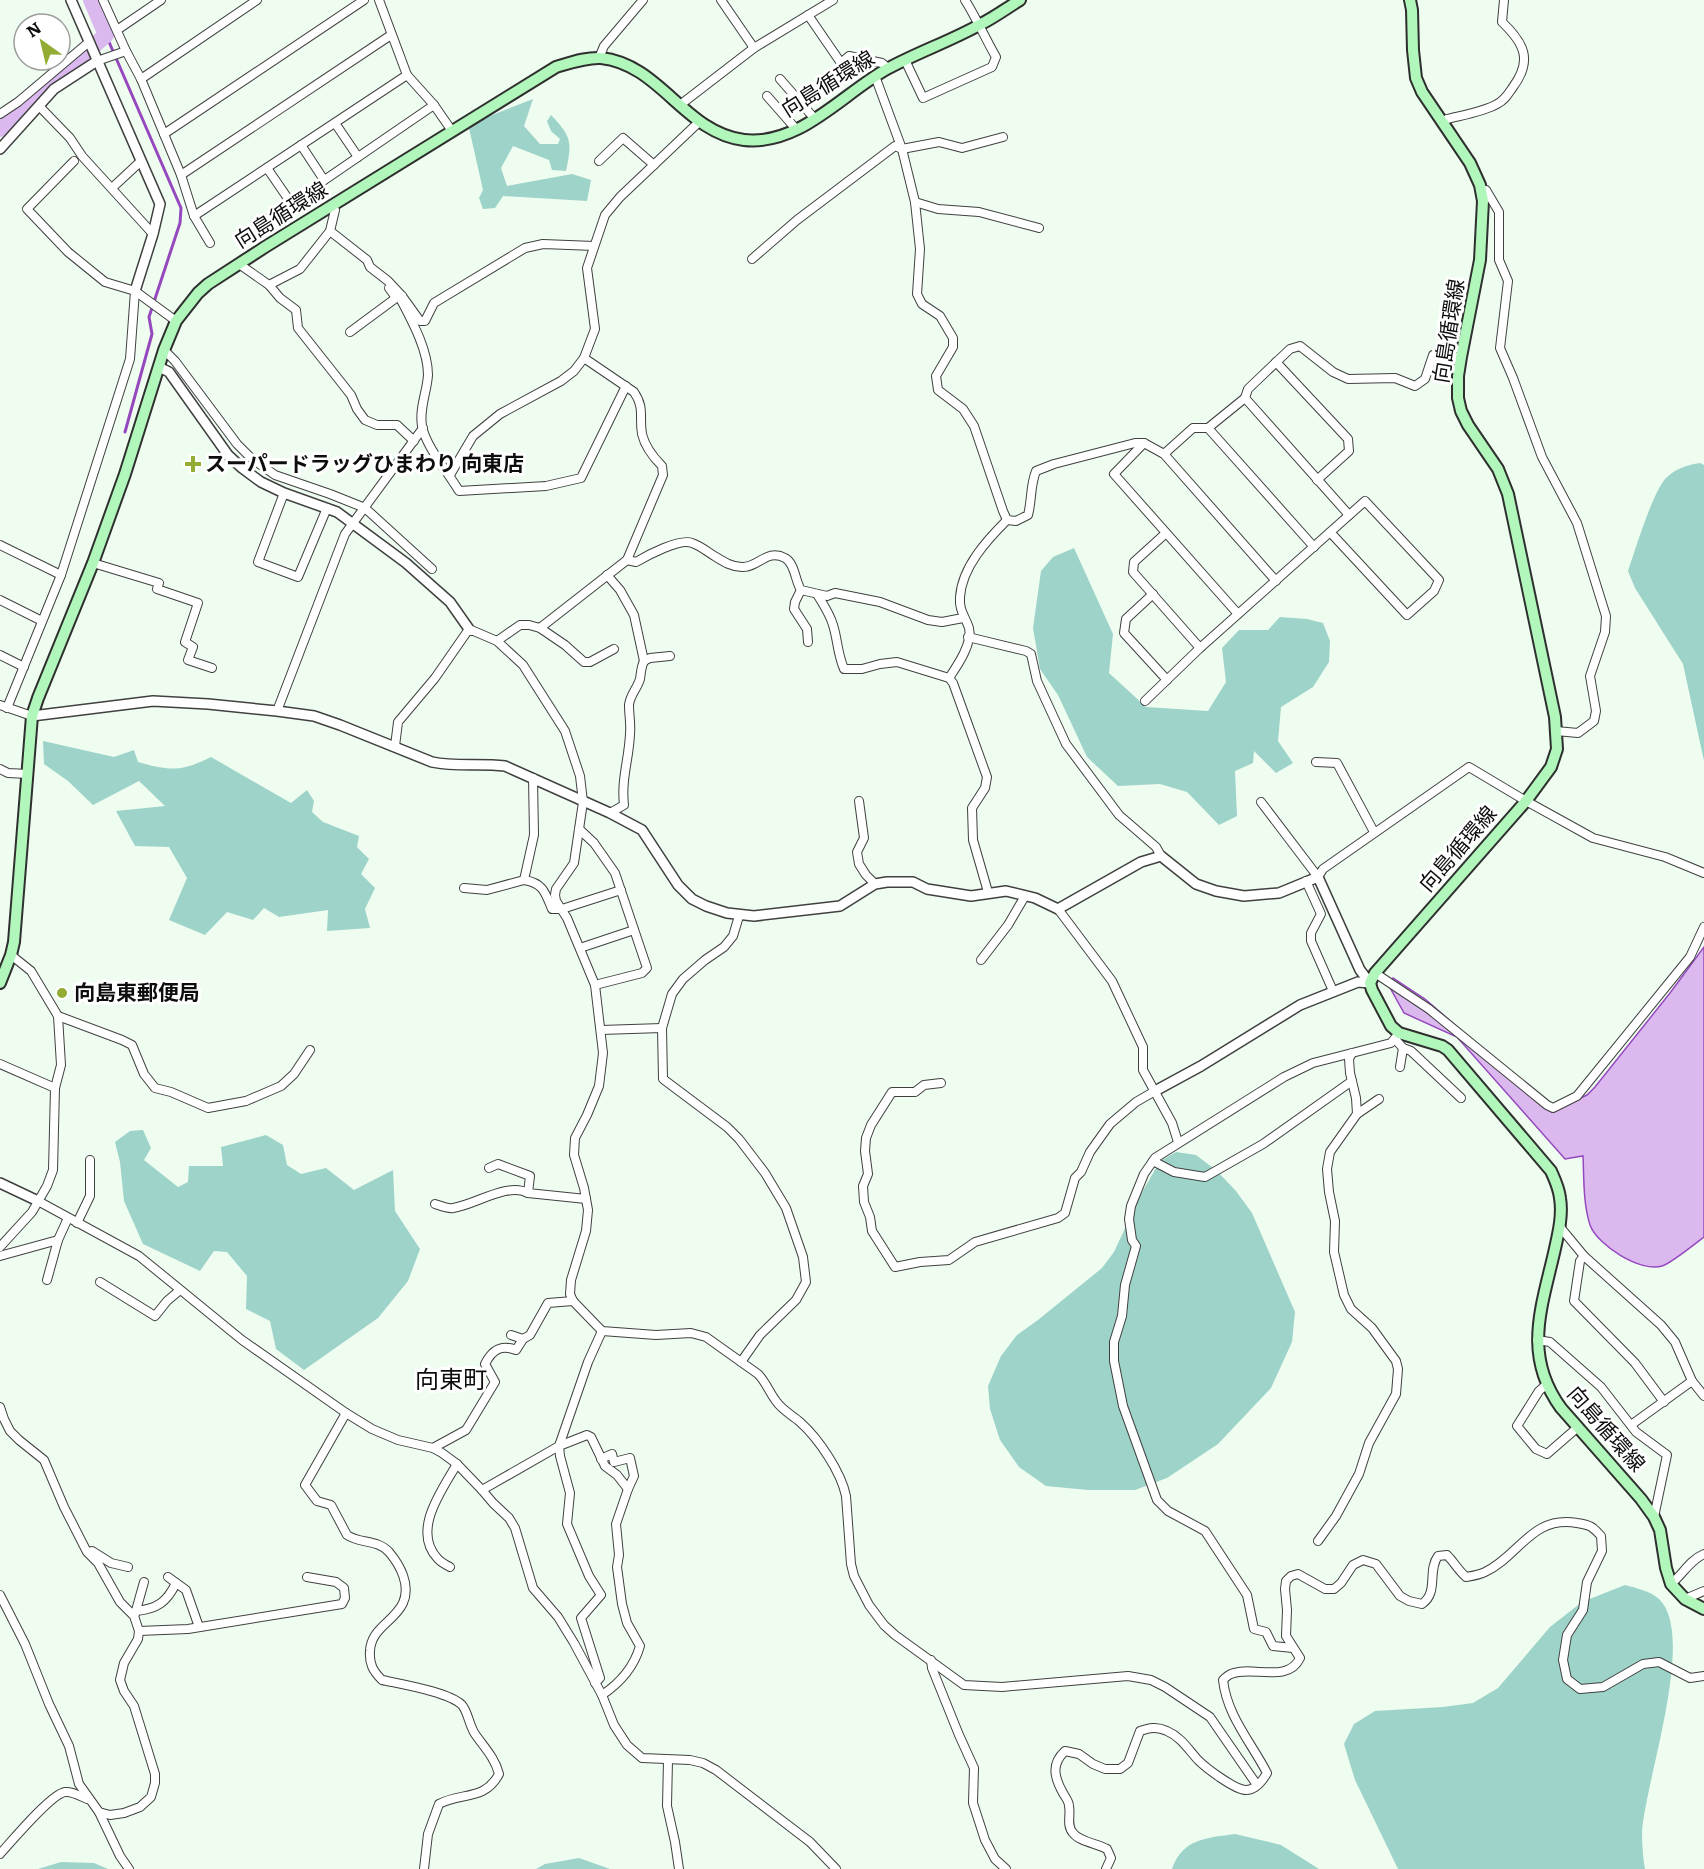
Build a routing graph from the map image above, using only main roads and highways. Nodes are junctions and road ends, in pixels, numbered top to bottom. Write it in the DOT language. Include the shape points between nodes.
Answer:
graph roads {
  1 [pos="1020,0"];
  2 [pos="1410,0"];
  3 [pos="0,983"];
  4 [pos="1704,1610"];
  1 -- 3 [label="main road, 向島循環線" via="980,25 888,68 796,129 759,140 742,140 699,122 639,70 619,62 599,58 556,67 198,293 176,321 164,350 93,563 32,716 16,921 11,955"];
  2 -- 4 [label="main road, 向島循環線" via="1416,78 1470,163 1483,201 1480,260 1461,357 1458,398 1468,425 1498,469 1508,494 1543,656 1557,749 1551,767 1526,801 1373,978 1372,990 1397,1036 1448,1050 1551,1171 1561,1200 1560,1227 1538,1321 1540,1362 1546,1385 1654,1517 1671,1584 1685,1599"];
}
